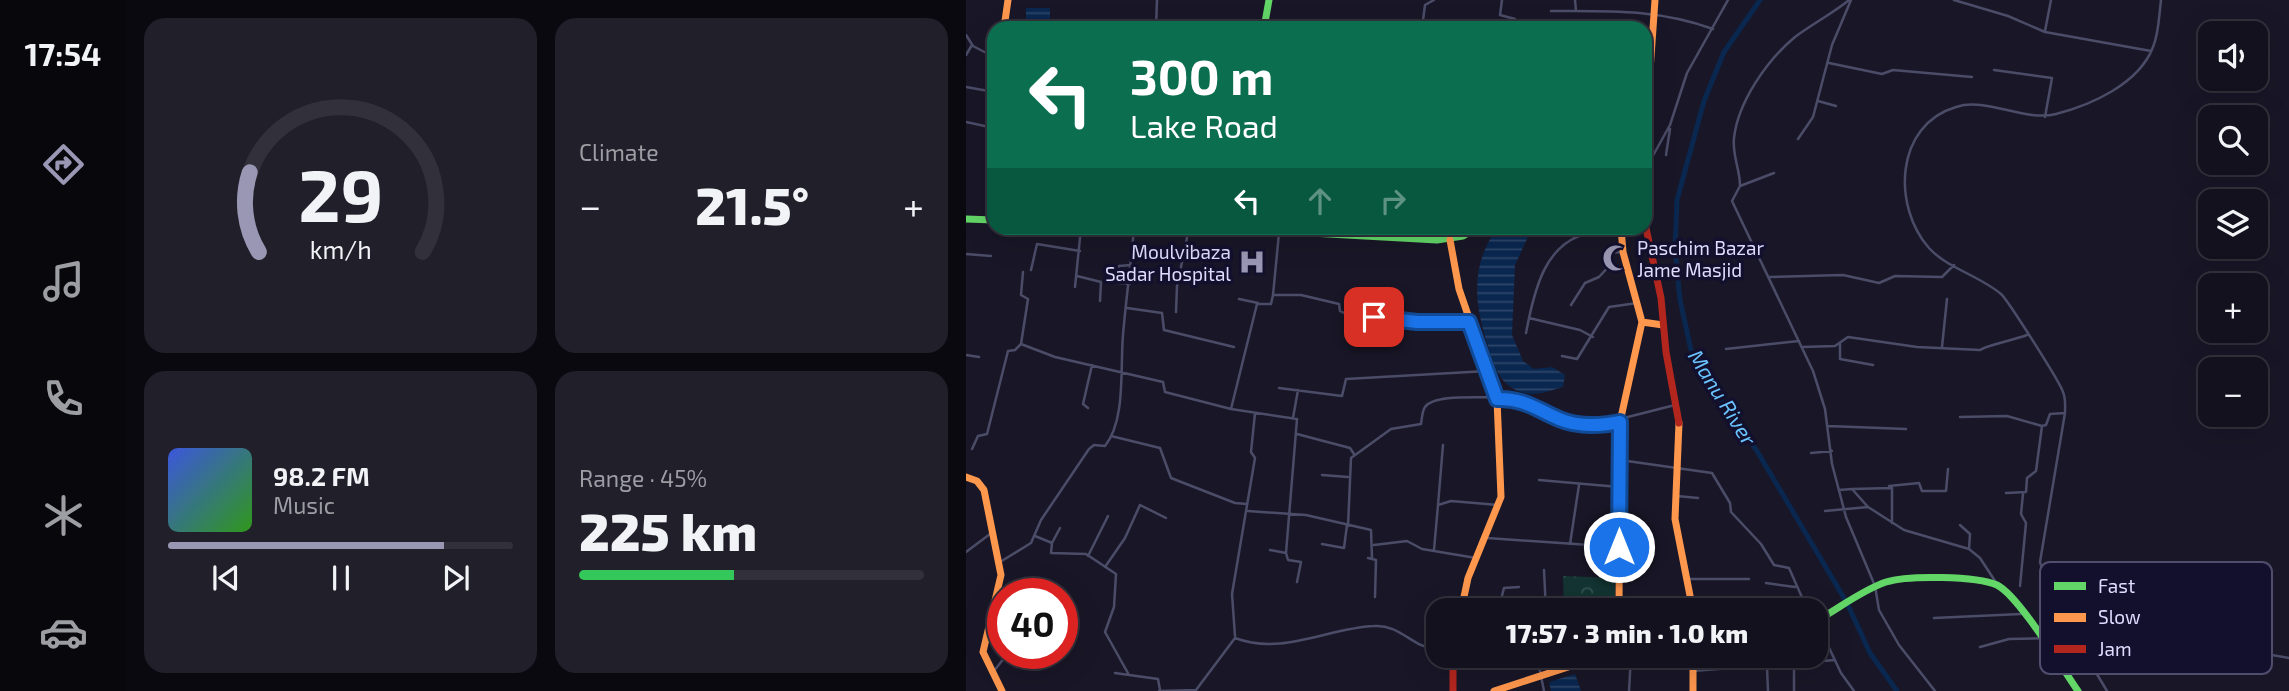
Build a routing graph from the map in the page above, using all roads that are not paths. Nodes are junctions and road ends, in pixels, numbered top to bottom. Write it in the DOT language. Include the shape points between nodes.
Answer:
graph roads {
  1 [pos="1008,0"];
  2 [pos="1157,0"];
  3 [pos="1269,0"];
  4 [pos="1434,0"];
  5 [pos="1502,0"];
  6 [pos="1575,0"];
  7 [pos="1655,0"];
  8 [pos="1728,0"];
  9 [pos="1850,0"];
  10 [pos="1954,0"];
  11 [pos="2051,0"];
  12 [pos="2161,0"];
  13 [pos="1551,11"];
  14 [pos="1576,11"];
  15 [pos="1654,13"];
  16 [pos="1005,21"];
  17 [pos="1156,21"];
  18 [pos="1265,21"];
  19 [pos="1423,21"];
  20 [pos="1515,21"];
  21 [pos="1713,29"];
  22 [pos="1652,32"];
  23 [pos="2045,32"];
  24 [pos="966,35"];
  25 [pos="972,45"];
  26 [pos="2151,51"];
  27 [pos="987,53"];
  28 [pos="966,54"];
  29 [pos="1829,63"];
  30 [pos="1994,69"];
  31 [pos="1972,77"];
  32 [pos="966,87"];
  33 [pos="987,91"];
  34 [pos="1818,101"];
  35 [pos="1836,106"];
  36 [pos="2045,117"];
  37 [pos="966,122"];
  38 [pos="1670,125"];
  39 [pos="987,126"];
  40 [pos="1798,139"];
  41 [pos="1666,155"];
  42 [pos="1652,157"];
  43 [pos="1774,173"];
  44 [pos="1740,186"];
  45 [pos="966,219"];
  46 [pos="987,220"];
  47 [pos="1081,235"];
  48 [pos="1133,235"];
  49 [pos="1188,235"];
  50 [pos="1279,235"];
  51 [pos="1364,235"];
  52 [pos="1461,235"];
  53 [pos="1580,235"];
  54 [pos="1622,235"];
  55 [pos="1647,235"];
  56 [pos="1450,240"];
  57 [pos="1080,251"];
  58 [pos="1623,252"];
  59 [pos="966,254"];
  60 [pos="991,256"];
  61 [pos="1131,265"];
  62 [pos="1954,265"];
  63 [pos="1031,270"];
  64 [pos="1023,272"];
  65 [pos="1077,276"];
  66 [pos="1770,278"];
  67 [pos="1130,284"];
  68 [pos="1075,287"];
  69 [pos="1273,295"];
  70 [pos="1239,299"];
  71 [pos="1947,299"];
  72 [pos="1100,300"];
  73 [pos="1258,303"];
  74 [pos="1637,303"];
  75 [pos="1571,305"];
  76 [pos="1127,308"];
  77 [pos="1176,312"];
  78 [pos="1529,318"];
  79 [pos="1469,322"];
  80 [pos="1642,322"];
  81 [pos="1663,325"];
  82 [pos="1526,333"];
  83 [pos="2027,335"];
  84 [pos="1593,337"];
  85 [pos="1799,341"];
  86 [pos="1021,344"];
  87 [pos="1840,344"];
  88 [pos="1234,347"];
  89 [pos="1802,347"];
  90 [pos="1942,347"];
  91 [pos="1726,349"];
  92 [pos="966,355"];
  93 [pos="1562,356"];
  94 [pos="979,357"];
  95 [pos="1092,365"];
  96 [pos="1873,365"];
  97 [pos="1487,371"];
  98 [pos="1121,373"];
  99 [pos="1279,388"];
  100 [pos="1298,390"];
  101 [pos="1496,398"];
  102 [pos="1676,404"];
  103 [pos="1088,408"];
  104 [pos="1231,409"];
  105 [pos="1255,413"];
  106 [pos="2065,413"];
  107 [pos="1960,417"];
  108 [pos="1293,418"];
  109 [pos="1620,420"];
  110 [pos="1828,426"];
  111 [pos="2042,426"];
  112 [pos="1906,429"];
  113 [pos="1297,434"];
  114 [pos="1111,436"];
  115 [pos="1443,445"];
  116 [pos="972,449"];
  117 [pos="1832,451"];
  118 [pos="1811,453"];
  119 [pos="1355,455"];
  120 [pos="1620,460"];
  121 [pos="1678,469"];
  122 [pos="1948,469"];
  123 [pos="1322,475"];
  124 [pos="966,477"];
  125 [pos="1348,477"];
  126 [pos="1539,480"];
  127 [pos="1579,485"];
  128 [pos="1889,486"];
  129 [pos="1619,487"];
  130 [pos="1852,489"];
  131 [pos="1839,490"];
  132 [pos="2006,493"];
  133 [pos="2023,494"];
  134 [pos="1676,495"];
  135 [pos="1698,498"];
  136 [pos="1248,504"];
  137 [pos="1438,505"];
  138 [pos="1498,505"];
  139 [pos="1868,507"];
  140 [pos="1843,508"];
  141 [pos="1247,511"];
  142 [pos="1825,511"];
  143 [pos="1291,513"];
  144 [pos="1108,516"];
  145 [pos="1166,518"];
  146 [pos="1892,523"];
  147 [pos="1960,525"];
  148 [pos="1348,526"];
  149 [pos="1060,528"];
  150 [pos="993,535"];
  151 [pos="1035,536"];
  152 [pos="1485,537"];
  153 [pos="1052,543"];
  154 [pos="1322,544"];
  155 [pos="1570,544"];
  156 [pos="1373,546"];
  157 [pos="1619,547"];
  158 [pos="1969,549"];
  159 [pos="1270,550"];
  160 [pos="1434,551"];
  161 [pos="966,552"];
  162 [pos="1286,553"];
  163 [pos="1088,556"];
  164 [pos="1476,558"];
  165 [pos="1000,562"];
  166 [pos="2040,562"];
  167 [pos="1105,567"];
  168 [pos="1544,570"];
  169 [pos="1688,579"];
  170 [pos="1749,579"];
  171 [pos="1297,582"];
  172 [pos="1766,583"];
  173 [pos="1999,586"];
  174 [pos="2020,586"];
  175 [pos="1519,587"];
  176 [pos="1796,587"];
  177 [pos="1873,587"];
  178 [pos="1375,597"];
  179 [pos="1464,598"];
  180 [pos="1501,598"];
  181 [pos="1545,598"];
  182 [pos="1619,598"];
  183 [pos="1691,598"];
  184 [pos="1802,598"];
  185 [pos="1828,614"];
  186 [pos="2024,614"];
  187 [pos="1934,618"];
  188 [pos="2040,635"];
  189 [pos="1235,638"];
  190 [pos="2040,639"];
  191 [pos="1828,645"];
  192 [pos="1426,647"];
  193 [pos="1980,647"];
  194 [pos="1835,660"];
  195 [pos="1828,661"];
  196 [pos="1453,668"];
  197 [pos="1539,668"];
  198 [pos="1567,668"];
  199 [pos="1630,668"];
  200 [pos="1748,668"];
  201 [pos="1767,668"];
  202 [pos="1794,668"];
  203 [pos="997,669"];
  204 [pos="1693,671"];
  205 [pos="1115,673"];
  206 [pos="993,674"];
  207 [pos="2067,674"];
  208 [pos="2097,674"];
  209 [pos="1129,675"];
  210 [pos="1540,677"];
  211 [pos="1002,691"];
  212 [pos="1159,691"];
  213 [pos="1196,691"];
  214 [pos="1453,691"];
  215 [pos="1494,691"];
  216 [pos="1544,691"];
  217 [pos="1629,691"];
  218 [pos="1693,691"];
  219 [pos="1768,691"];
  220 [pos="1794,691"];
  221 [pos="1854,691"];
  222 [pos="1935,691"];
  223 [pos="2078,691"];
  224 [pos="2107,691"];
  1 -- 16 [label="main road"];
  2 -- 17 [label="street"];
  3 -- 18 [label="main road"];
  4 -- 19 [label="street" via="1425,5"];
  5 -- 20 [label="street" via="1500,15"];
  6 -- 14 [label="street"];
  7 -- 15 [label="main road"];
  8 -- 21 [label="street"];
  9 -- 29 [label="street"];
  9 -- 44 [label="street" via="1793,38 1747,100 1734,137"];
  10 -- 23 [label="street"];
  11 -- 23 [label="street"];
  12 -- 26 [label="street"];
  13 -- 14 [label="street"];
  14 -- 15 [label="street"];
  15 -- 21 [label="street" via="1681,16"];
  15 -- 22 [label="main road"];
  21 -- 38 [label="street" via="1687,73"];
  23 -- 26 [label="street"];
  24 -- 25 [label="street"];
  25 -- 27 [label="street"];
  25 -- 28 [label="street"];
  26 -- 36 [label="street" via="2143,65 2117,88"];
  29 -- 31 [label="street" via="1882,74 1894,69"];
  29 -- 34 [label="street"];
  30 -- 36 [label="street" via="2052,78"];
  32 -- 33 [label="street"];
  34 -- 35 [label="street"];
  34 -- 40 [label="street"];
  36 -- 62 [label="street" via="1958,106 1935,117 1917,136 1906,157 1905,196 1916,229 1931,250"];
  37 -- 39 [label="street"];
  38 -- 41 [label="street"];
  38 -- 42 [label="street"];
  43 -- 44 [label="street"];
  44 -- 66 [label="street" via="1732,205"];
  45 -- 46 [label="main road"];
  47 -- 57 [label="street"];
  48 -- 61 [label="street"];
  49 -- 77 [label="street"];
  50 -- 69 [label="street"];
  51 -- 56 [label="main road"];
  52 -- 56 [label="main road"];
  53 -- 78 [label="street" via="1560,248 1543,271"];
  54 -- 58 [label="main road"];
  55 -- 81 [label="main road"];
  56 -- 79 [label="main road"];
  57 -- 63 [label="street" via="1037,244"];
  57 -- 65 [label="street"];
  58 -- 74 [label="main road"];
  58 -- 75 [label="street" via="1608,253 1610,265 1585,283"];
  59 -- 60 [label="street"];
  61 -- 67 [label="street"];
  61 -- 67 [label="street" via="1119,266 1118,282"];
  62 -- 66 [label="street" via="1942,277 1895,276 1879,283 1843,275"];
  62 -- 83 [label="street" via="2001,294"];
  64 -- 86 [label="street" via="1021,295 1028,299"];
  65 -- 68 [label="street"];
  65 -- 72 [label="street" via="1101,282"];
  66 -- 85 [label="street"];
  67 -- 76 [label="street"];
  69 -- 73 [label="street" via="1270,304"];
  69 -- 79 [label="street" via="1301,295 1339,304 1340,311 1352,315"];
  70 -- 73 [label="street"];
  71 -- 90 [label="street"];
  73 -- 104 [label="street"];
  74 -- 80 [label="main road"];
  74 -- 84 [label="street" via="1609,307"];
  76 -- 88 [label="street" via="1162,313 1163,329 1169,332"];
  76 -- 98 [label="street"];
  78 -- 82 [label="street"];
  78 -- 84 [label="street"];
  79 -- 97 [label="main road"];
  80 -- 81 [label="main road"];
  80 -- 109 [label="main road"];
  81 -- 102 [label="main road"];
  83 -- 90 [label="street" via="1980,350"];
  83 -- 106 [label="street" via="2063,392"];
  84 -- 93 [label="street" via="1577,359"];
  85 -- 89 [label="street"];
  85 -- 91 [label="street"];
  86 -- 95 [label="street" via="1042,354"];
  86 -- 116 [label="street" via="1008,351 987,434 978,436"];
  87 -- 89 [label="street"];
  87 -- 90 [label="street" via="1848,337"];
  87 -- 96 [label="street" via="1840,359"];
  89 -- 110 [label="street" via="1814,371"];
  92 -- 94 [label="street"];
  95 -- 98 [label="street"];
  95 -- 103 [label="street" via="1083,404"];
  97 -- 100 [label="street" via="1346,379 1342,396"];
  97 -- 101 [label="main road"];
  98 -- 104 [label="street" via="1163,382 1166,392"];
  98 -- 114 [label="street" via="1121,396"];
  99 -- 100 [label="street"];
  100 -- 108 [label="street"];
  101 -- 109 [label="street" via="1525,401 1580,424"];
  101 -- 119 [label="street" via="1429,403 1421,424 1391,429"];
  101 -- 138 [label="main road" via="1502,486"];
  102 -- 109 [label="street"];
  102 -- 121 [label="main road"];
  104 -- 105 [label="street"];
  105 -- 108 [label="street"];
  105 -- 136 [label="street"];
  106 -- 111 [label="street" via="2050,414"];
  106 -- 166 [label="street"];
  107 -- 111 [label="street" via="2007,416"];
  108 -- 113 [label="street" via="1298,420"];
  109 -- 120 [label="main road"];
  110 -- 112 [label="street"];
  110 -- 117 [label="street"];
  111 -- 133 [label="street" via="2036,471 2027,478"];
  113 -- 119 [label="street" via="1350,448"];
  113 -- 143 [label="street"];
  114 -- 136 [label="street" via="1160,448 1171,478 1233,503"];
  114 -- 151 [label="street" via="1103,447 1094,445 1041,520"];
  115 -- 137 [label="street"];
  117 -- 118 [label="street"];
  117 -- 131 [label="street"];
  119 -- 125 [label="street"];
  120 -- 121 [label="street"];
  120 -- 129 [label="main road"];
  121 -- 134 [label="main road"];
  121 -- 176 [label="street" via="1716,477 1731,512 1774,565 1789,568"];
  122 -- 128 [label="street" via="1948,491 1922,491 1919,483"];
  123 -- 125 [label="street"];
  124 -- 150 [label="main road" via="984,490"];
  125 -- 148 [label="street" via="1352,501"];
  126 -- 127 [label="street"];
  127 -- 129 [label="street"];
  127 -- 155 [label="street"];
  128 -- 130 [label="street"];
  128 -- 146 [label="street" via="1894,491"];
  129 -- 157 [label="main road"];
  130 -- 131 [label="street"];
  130 -- 139 [label="street"];
  131 -- 140 [label="street"];
  132 -- 133 [label="street"];
  133 -- 174 [label="street" via="2021,514 2026,523"];
  134 -- 135 [label="street"];
  134 -- 169 [label="main road" via="1675,519"];
  136 -- 141 [label="street"];
  137 -- 138 [label="street" via="1451,501"];
  137 -- 160 [label="street"];
  138 -- 152 [label="main road"];
  139 -- 140 [label="street"];
  139 -- 146 [label="street"];
  140 -- 142 [label="street"];
  140 -- 177 [label="street"];
  141 -- 143 [label="street"];
  141 -- 189 [label="street" via="1231,617"];
  143 -- 148 [label="street"];
  143 -- 162 [label="street"];
  144 -- 163 [label="street"];
  145 -- 167 [label="street" via="1140,505"];
  146 -- 158 [label="street" via="1910,533"];
  147 -- 158 [label="street" via="1970,534"];
  148 -- 154 [label="street" via="1344,548"];
  148 -- 156 [label="street" via="1373,531"];
  149 -- 153 [label="street"];
  150 -- 161 [label="street" via="987,534"];
  150 -- 165 [label="main road"];
  151 -- 153 [label="street"];
  151 -- 165 [label="street" via="1028,546"];
  152 -- 155 [label="street"];
  152 -- 164 [label="main road"];
  153 -- 163 [label="street" via="1051,553"];
  155 -- 157 [label="street"];
  156 -- 160 [label="street" via="1408,541"];
  156 -- 178 [label="street"];
  157 -- 182 [label="main road"];
  158 -- 173 [label="street"];
  159 -- 162 [label="street"];
  160 -- 164 [label="street"];
  162 -- 171 [label="street" via="1288,560 1301,562"];
  163 -- 167 [label="street"];
  164 -- 179 [label="main road"];
  165 -- 206 [label="main road" via="984,652"];
  167 -- 209 [label="street" via="1117,576 1114,607 1104,632"];
  168 -- 181 [label="street"];
  169 -- 170 [label="street"];
  169 -- 183 [label="main road"];
  172 -- 176 [label="street"];
  173 -- 177 [label="main road" via="1926,578"];
  173 -- 186 [label="main road"];
  175 -- 180 [label="street" via="1504,588"];
  176 -- 184 [label="street"];
  177 -- 185 [label="main road"];
  177 -- 222 [label="street" via="1886,626"];
  186 -- 187 [label="street"];
  186 -- 188 [label="main road"];
  189 -- 192 [label="street" via="1296,643 1378,625 1402,632 1416,645"];
  189 -- 213 [label="street"];
  190 -- 193 [label="street" via="2007,639"];
  191 -- 194 [label="street"];
  194 -- 195 [label="street"];
  194 -- 221 [label="street"];
  196 -- 214 [label="main road"];
  197 -- 210 [label="street"];
  198 -- 210 [label="main road"];
  199 -- 217 [label="street"];
  200 -- 204 [label="street"];
  201 -- 219 [label="street"];
  202 -- 220 [label="street"];
  203 -- 206 [label="street"];
  204 -- 218 [label="main road"];
  205 -- 209 [label="street"];
  206 -- 211 [label="main road"];
  207 -- 223 [label="main road"];
  208 -- 224 [label="street"];
  209 -- 212 [label="street" via="1158,679"];
  210 -- 215 [label="main road"];
  210 -- 216 [label="street"];
  212 -- 213 [label="street"];
}
